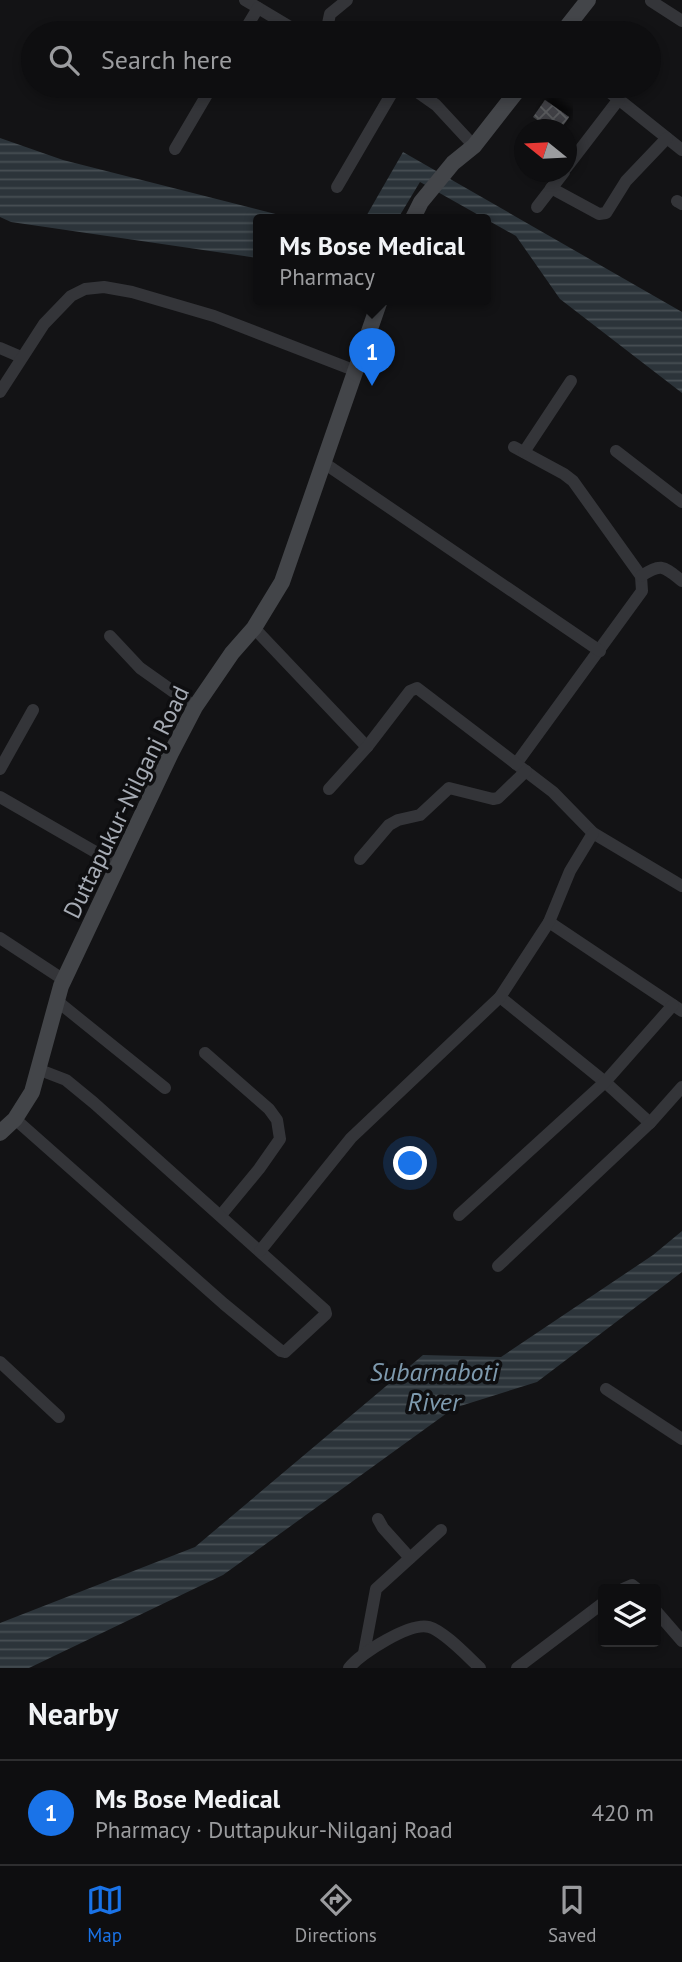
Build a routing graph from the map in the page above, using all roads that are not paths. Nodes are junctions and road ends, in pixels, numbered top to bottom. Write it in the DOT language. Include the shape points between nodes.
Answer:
graph roads {
  1 [pos="246,0"];
  2 [pos="347,0"];
  3 [pos="588,0"];
  4 [pos="651,1"];
  5 [pos="258,8"];
  6 [pos="250,21"];
  7 [pos="280,21"];
  8 [pos="329,21"];
  9 [pos="571,21"];
  10 [pos="682,21"];
  11 [pos="205,98"];
  12 [pos="389,98"];
  13 [pos="427,98"];
  14 [pos="512,98"];
  15 [pos="620,99"];
  16 [pos="667,138"];
  17 [pos="474,146"];
  18 [pos="175,149"];
  19 [pos="682,149"];
  20 [pos="577,155"];
  21 [pos="556,182"];
  22 [pos="337,187"];
  23 [pos="551,188"];
  24 [pos="537,207"];
  25 [pos="415,214"];
  26 [pos="378,305"];
  27 [pos="0,348"];
  28 [pos="22,357"];
  29 [pos="356,370"];
  30 [pos="570,381"];
  31 [pos="0,392"];
  32 [pos="616,452"];
  33 [pos="324,463"];
  34 [pos="682,502"];
  35 [pos="641,576"];
  36 [pos="682,581"];
  37 [pos="254,628"];
  38 [pos="110,636"];
  39 [pos="600,651"];
  40 [pos="195,706"];
  41 [pos="33,710"];
  42 [pos="367,747"];
  43 [pos="521,767"];
  44 [pos="0,769"];
  45 [pos="329,789"];
  46 [pos="0,797"];
  47 [pos="593,833"];
  48 [pos="359,859"];
  49 [pos="118,865"];
  50 [pos="682,887"];
  51 [pos="549,922"];
  52 [pos="0,938"];
  53 [pos="64,980"];
  54 [pos="500,997"];
  55 [pos="57,1001"];
  56 [pos="678,1008"];
  57 [pos="205,1053"];
  58 [pos="40,1070"];
  59 [pos="606,1082"];
  60 [pos="682,1087"];
  61 [pos="165,1088"];
  62 [pos="15,1119"];
  63 [pos="650,1123"];
  64 [pos="0,1133"];
  65 [pos="221,1215"];
  66 [pos="458,1215"];
  67 [pos="260,1251"];
  68 [pos="498,1266"];
  69 [pos="0,1362"];
  70 [pos="606,1388"];
  71 [pos="58,1417"];
  72 [pos="682,1439"];
  73 [pos="378,1518"];
  74 [pos="441,1530"];
  75 [pos="410,1558"];
  76 [pos="598,1607"];
  77 [pos="661,1617"];
  78 [pos="682,1641"];
  79 [pos="364,1653"];
  80 [pos="349,1668"];
  81 [pos="480,1668"];
  82 [pos="517,1668"];
  1 -- 5 [label="street"];
  2 -- 8 [label="street" via="330,14"];
  3 -- 9 [label="main road"];
  4 -- 10 [label="street"];
  5 -- 6 [label="street"];
  5 -- 7 [label="street"];
  11 -- 18 [label="street"];
  12 -- 22 [label="street"];
  13 -- 17 [label="street"];
  14 -- 17 [label="main road"];
  15 -- 16 [label="street"];
  15 -- 20 [label="street"];
  16 -- 19 [label="street"];
  16 -- 23 [label="street" via="626,181 607,213 599,214"];
  17 -- 25 [label="main road" via="453,163"];
  21 -- 23 [label="street"];
  23 -- 24 [label="street"];
  26 -- 29 [label="main road, Duttapukur-Nilganj Road"];
  27 -- 28 [label="street"];
  28 -- 29 [label="street" via="44,324 71,296 104,287 214,316"];
  28 -- 31 [label="street"];
  29 -- 33 [label="main road, Duttapukur-Nilganj Road"];
  30 -- 35 [label="street" via="519,450 573,481"];
  32 -- 34 [label="street"];
  33 -- 37 [label="main road, Duttapukur-Nilganj Road" via="282,582"];
  33 -- 39 [label="street"];
  35 -- 36 [label="street" via="662,567"];
  35 -- 39 [label="street" via="642,591"];
  37 -- 40 [label="main road, Duttapukur-Nilganj Road"];
  37 -- 42 [label="street"];
  38 -- 40 [label="street" via="140,668"];
  39 -- 43 [label="street"];
  40 -- 49 [label="main road, Duttapukur-Nilganj Road"];
  41 -- 44 [label="street"];
  42 -- 43 [label="street" via="417,688"];
  42 -- 45 [label="street"];
  43 -- 47 [label="street"];
  43 -- 48 [label="street" via="493,799 449,788 421,815 389,825"];
  46 -- 49 [label="street"];
  47 -- 50 [label="street"];
  47 -- 51 [label="street" via="570,871"];
  49 -- 53 [label="main road, Duttapukur-Nilganj Road"];
  51 -- 54 [label="street"];
  51 -- 56 [label="street"];
  52 -- 53 [label="street"];
  53 -- 55 [label="main road, Duttapukur-Nilganj Road"];
  54 -- 59 [label="street"];
  54 -- 67 [label="street" via="351,1138"];
  55 -- 58 [label="main road, Duttapukur-Nilganj Road"];
  55 -- 61 [label="street"];
  56 -- 59 [label="street"];
  57 -- 65 [label="street" via="269,1109 280,1130 280,1139 260,1169"];
  58 -- 62 [label="main road, Duttapukur-Nilganj Road"];
  58 -- 65 [label="street" via="76,1087"];
  59 -- 63 [label="street"];
  59 -- 66 [label="street"];
  60 -- 63 [label="street"];
  62 -- 64 [label="main road, Duttapukur-Nilganj Road"];
  62 -- 67 [label="street" via="224,1304 285,1352 326,1312"];
  63 -- 68 [label="street"];
  65 -- 67 [label="street"];
  69 -- 71 [label="street"];
  70 -- 72 [label="street"];
  73 -- 75 [label="street"];
  74 -- 75 [label="street"];
  75 -- 79 [label="street" via="376,1589"];
  76 -- 82 [label="street"];
  77 -- 78 [label="street"];
  79 -- 80 [label="street"];
  79 -- 81 [label="street" via="426,1626"];
}
